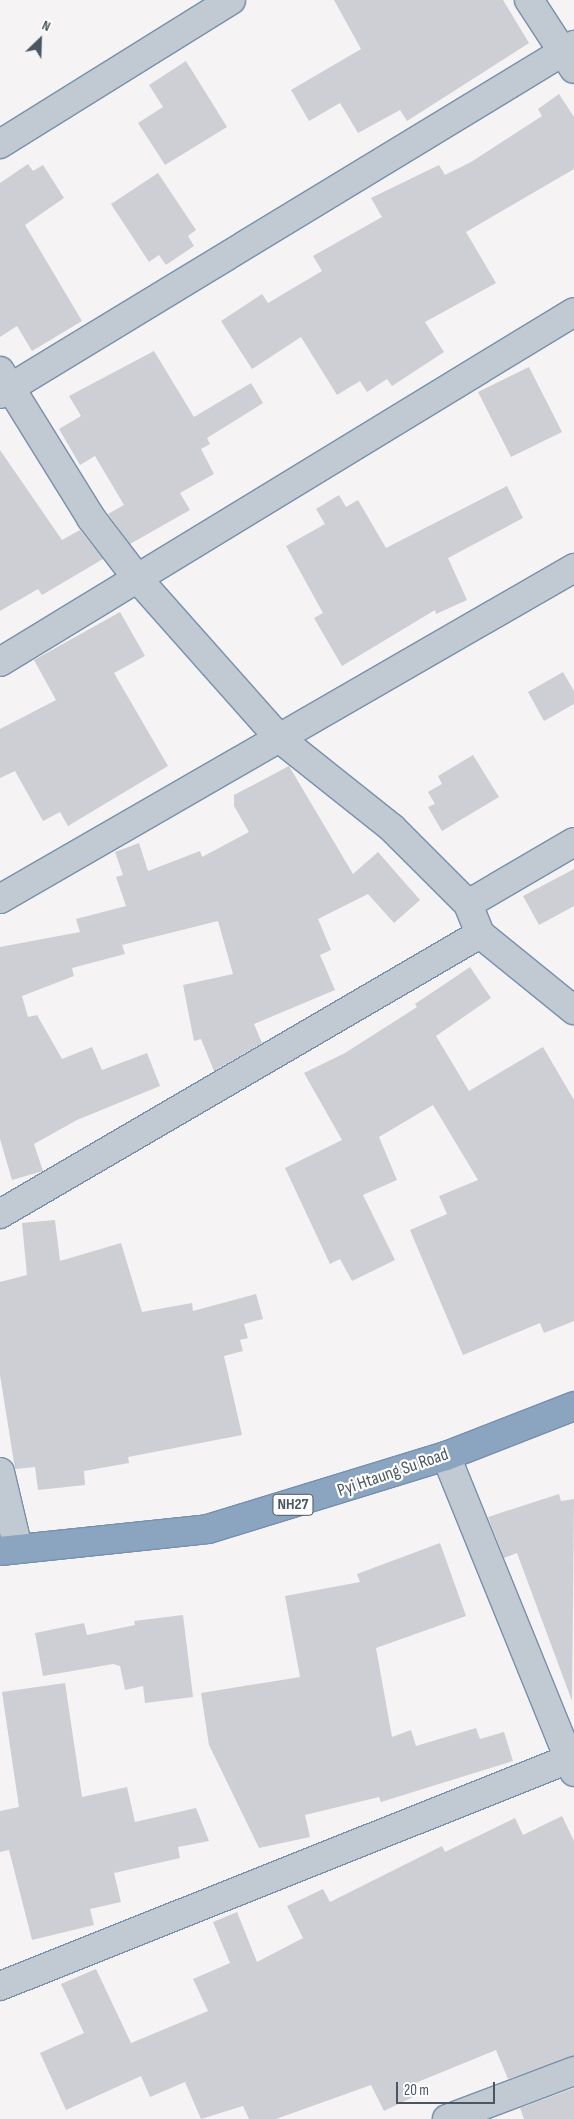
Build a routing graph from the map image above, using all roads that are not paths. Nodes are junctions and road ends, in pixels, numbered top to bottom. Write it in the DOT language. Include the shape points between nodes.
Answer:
graph roads {
  1 [pos="231,0"];
  2 [pos="529,0"];
  3 [pos="570,55"];
  4 [pos="0,144"];
  5 [pos="574,312"];
  6 [pos="4,384"];
  7 [pos="574,568"];
  8 [pos="137,578"];
  9 [pos="0,662"];
  10 [pos="279,738"];
  11 [pos="574,842"];
  12 [pos="0,899"];
  13 [pos="468,904"];
  14 [pos="480,934"];
  15 [pos="574,1010"];
  16 [pos="0,1214"];
  17 [pos="574,1406"];
  18 [pos="446,1456"];
  19 [pos="0,1472"];
  20 [pos="9,1550"];
  21 [pos="572,1763"];
  22 [pos="0,1986"];
  23 [pos="574,2070"];
  24 [pos="447,2119"];
  1 -- 4 [label="street"];
  2 -- 3 [label="street"];
  3 -- 6 [label="street"];
  5 -- 8 [label="street"];
  6 -- 8 [label="street" via="91,518"];
  7 -- 10 [label="street"];
  8 -- 9 [label="street"];
  8 -- 10 [label="street"];
  10 -- 12 [label="street"];
  10 -- 13 [label="street" via="392,828"];
  11 -- 13 [label="street"];
  13 -- 14 [label="street"];
  14 -- 15 [label="street"];
  14 -- 16 [label="street"];
  17 -- 18 [label="highway, Pyi Htaung Su Road / NH27"];
  18 -- 20 [label="highway, Pyi Htaung Su Road / NH27" via="208,1529"];
  18 -- 21 [label="street"];
  19 -- 20 [label="street"];
  21 -- 22 [label="street"];
  23 -- 24 [label="street"];
}
